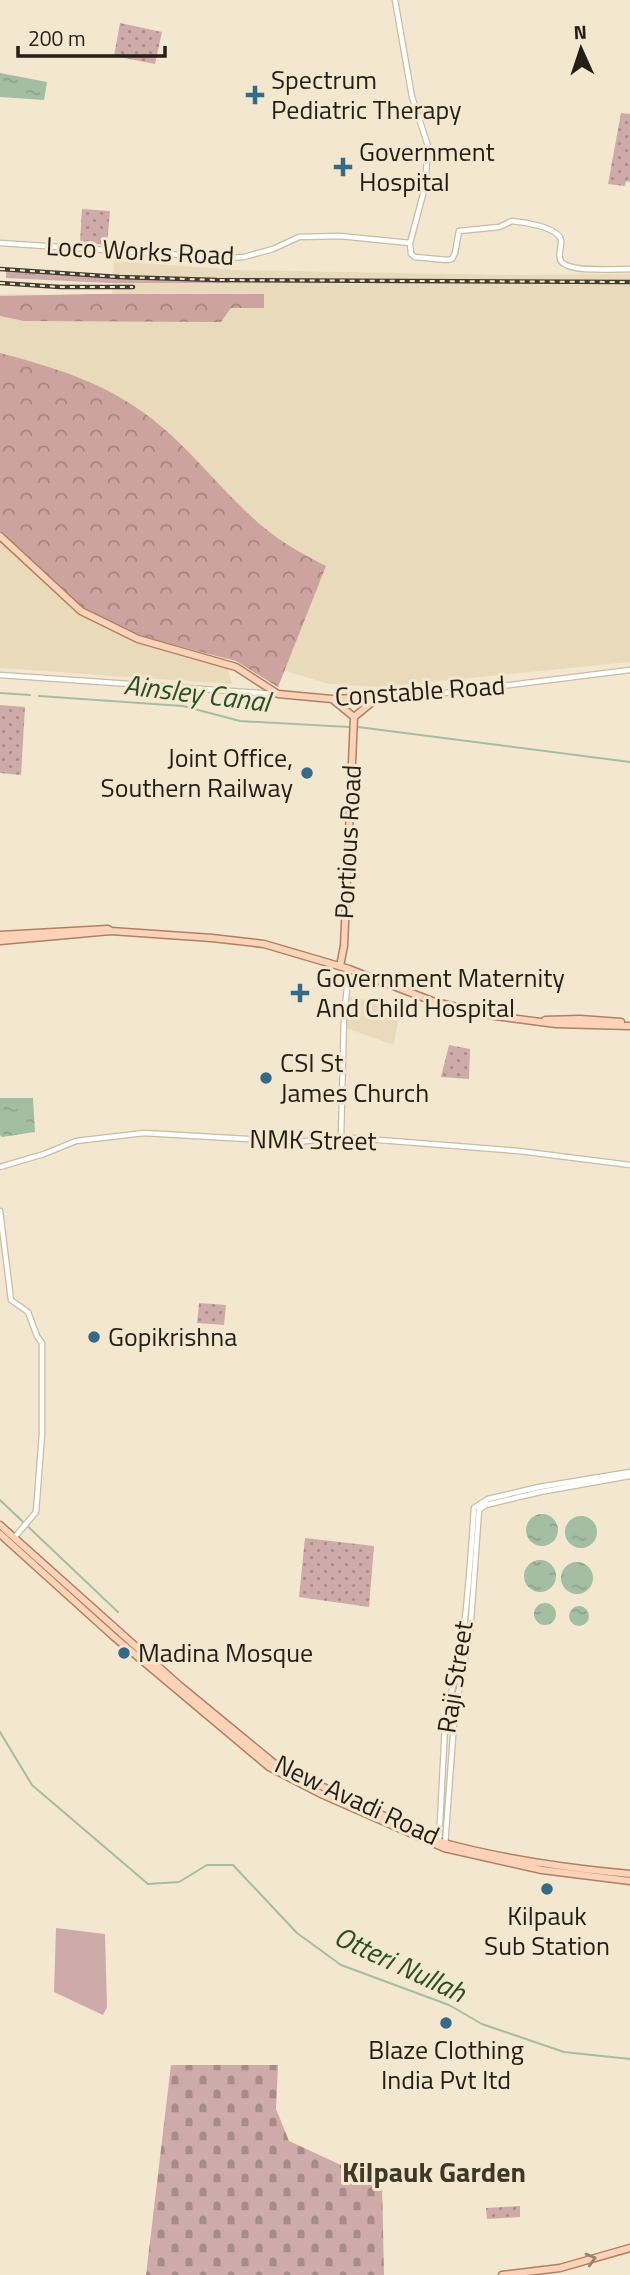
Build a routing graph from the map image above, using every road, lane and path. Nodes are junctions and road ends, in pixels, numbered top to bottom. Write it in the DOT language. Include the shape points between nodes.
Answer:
graph roads {
  1 [pos="395,0"];
  2 [pos="0,243"];
  3 [pos="410,243"];
  4 [pos="630,269"];
  5 [pos="0,536"];
  6 [pos="630,670"];
  7 [pos="0,675"];
  8 [pos="278,694"];
  9 [pos="377,697"];
  10 [pos="332,699"];
  11 [pos="354,717"];
  12 [pos="111,931"];
  13 [pos="0,935"];
  14 [pos="0,941"];
  15 [pos="340,966"];
  16 [pos="349,969"];
  17 [pos="630,1024"];
  18 [pos="341,1137"];
  19 [pos="630,1166"];
  20 [pos="0,1167"];
  21 [pos="0,1211"];
  22 [pos="1,1230"];
  23 [pos="630,1474"];
  24 [pos="477,1509"];
  25 [pos="0,1525"];
  26 [pos="0,1534"];
  27 [pos="14,1538"];
  28 [pos="442,1786"];
  29 [pos="449,1786"];
  30 [pos="442,1845"];
  31 [pos="630,1874"];
  32 [pos="630,1881"];
  33 [pos="630,2248"];
  34 [pos="502,2275"];
  1 -- 3 [label="street" via="412,97 428,146 425,187"];
  2 -- 3 [label="street, Loco Works Road" via="227,258 273,249 299,237"];
  3 -- 4 [label="street, Loco Works Road" via="415,257 452,259 459,231 499,228 512,221 559,235 559,255 568,267"];
  5 -- 8 [label="main road" via="81,611 138,639 236,667"];
  6 -- 9 [label="street, Constable Road" via="421,696"];
  7 -- 8 [label="street, Constable Road"];
  8 -- 10 [label="main road, Constable Road"];
  9 -- 10 [label="main road, Constable Road"];
  9 -- 11 [label="main road"];
  10 -- 11 [label="main road"];
  11 -- 15 [label="main road, Portious Road"];
  12 -- 13 [label="main road"];
  12 -- 14 [label="main road"];
  12 -- 15 [label="main road" via="264,944"];
  15 -- 16 [label="main road"];
  16 -- 17 [label="main road" via="435,1002 495,1016"];
  16 -- 18 [label="street" via="342,1042"];
  18 -- 19 [label="street, NMK Street" via="519,1151"];
  18 -- 20 [label="street, NMK Street" via="298,1142 144,1133 76,1141"];
  21 -- 22 [label="street"];
  22 -- 27 [label="street" via="11,1300 28,1311 42,1343 36,1511"];
  23 -- 24 [label="street" via="539,1487 488,1499"];
  24 -- 28 [label="street, Raji Street" via="466,1614 447,1707"];
  24 -- 29 [label="street, Raji Street" via="470,1634 455,1709"];
  25 -- 27 [label="main road, New Avadi Road"];
  26 -- 30 [label="main road, New Avadi Road" via="269,1767"];
  27 -- 30 [label="main road, New Avadi Road" via="275,1764"];
  28 -- 29 [label="street"];
  28 -- 30 [label="street, Raji Street"];
  29 -- 30 [label="street, Raji Street"];
  30 -- 31 [label="main road, New Avadi Road" via="547,1865"];
  30 -- 32 [label="main road, New Avadi Road" via="542,1870"];
  34 -- 33 [label="main road, one-way" via="560,2268"];
}
